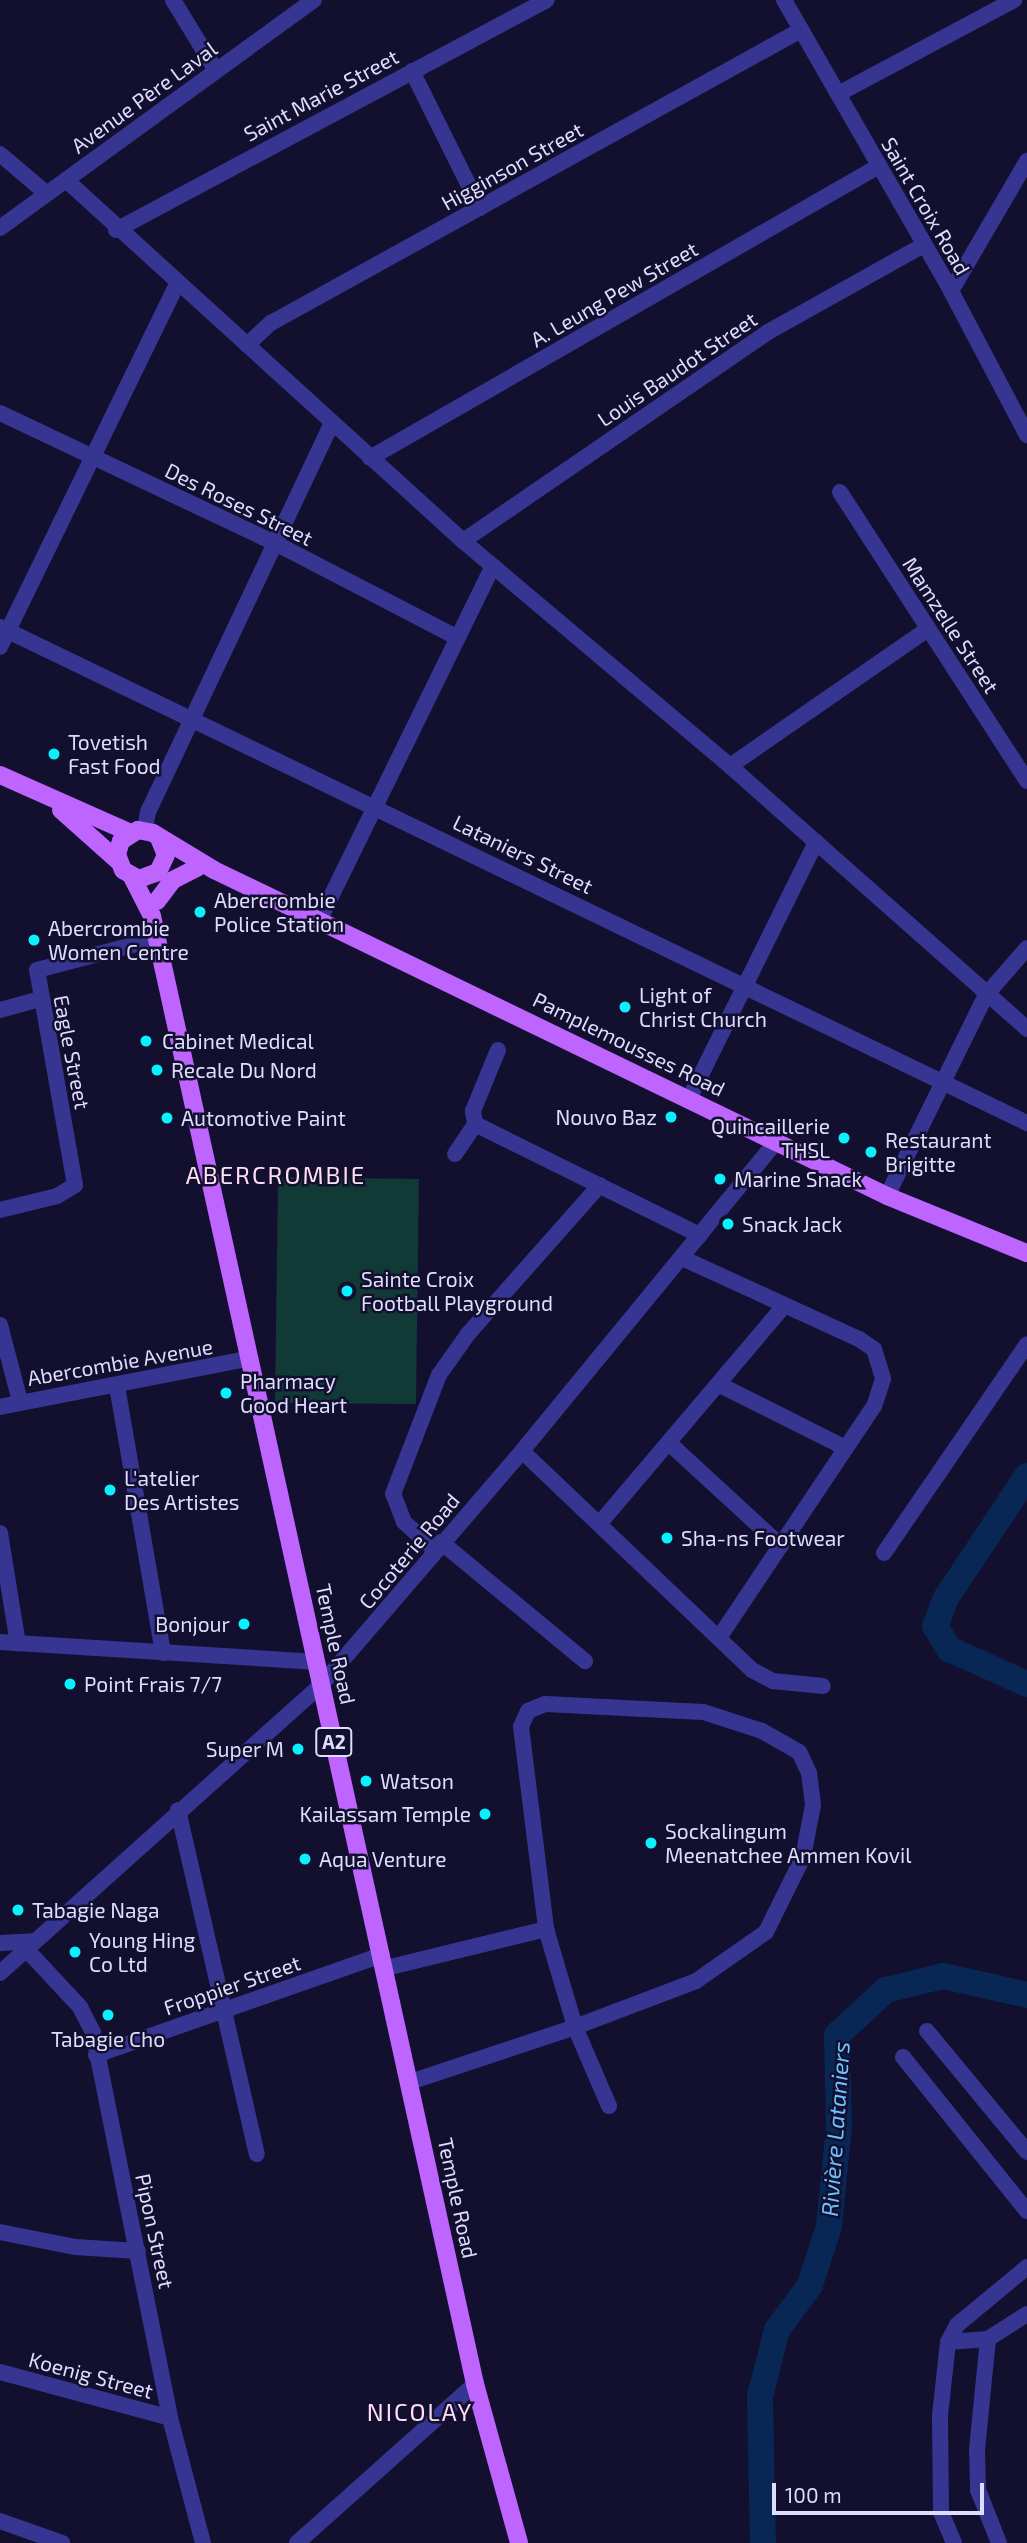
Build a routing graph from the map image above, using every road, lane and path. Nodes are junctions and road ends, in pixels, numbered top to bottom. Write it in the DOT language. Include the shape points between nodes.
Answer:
graph roads {
  1 [pos="173,0"];
  2 [pos="314,0"];
  3 [pos="546,0"];
  4 [pos="784,0"];
  5 [pos="1014,0"];
  6 [pos="801,30"];
  7 [pos="215,69"];
  8 [pos="412,71"];
  9 [pos="838,94"];
  10 [pos="0,154"];
  11 [pos="1027,162"];
  12 [pos="879,166"];
  13 [pos="66,180"];
  14 [pos="46,193"];
  15 [pos="480,208"];
  16 [pos="0,228"];
  17 [pos="116,230"];
  18 [pos="922,246"];
  19 [pos="177,284"];
  20 [pos="950,291"];
  21 [pos="247,345"];
  22 [pos="0,414"];
  23 [pos="331,424"];
  24 [pos="1027,435"];
  25 [pos="90,456"];
  26 [pos="370,458"];
  27 [pos="840,492"];
  28 [pos="463,541"];
  29 [pos="275,543"];
  30 [pos="493,566"];
  31 [pos="4,629"];
  32 [pos="928,629"];
  33 [pos="458,638"];
  34 [pos="0,647"];
  35 [pos="192,718"];
  36 [pos="730,766"];
  37 [pos="0,775"];
  38 [pos="1027,781"];
  39 [pos="51,800"];
  40 [pos="376,806"];
  41 [pos="145,833"];
  42 [pos="816,842"];
  43 [pos="118,861"];
  44 [pos="160,869"];
  45 [pos="206,869"];
  46 [pos="132,877"];
  47 [pos="155,908"];
  48 [pos="320,919"];
  49 [pos="156,939"];
  50 [pos="1027,948"];
  51 [pos="745,986"];
  52 [pos="986,995"];
  53 [pos="40,999"];
  54 [pos="0,1010"];
  55 [pos="1027,1029"];
  56 [pos="498,1050"];
  57 [pos="943,1081"];
  58 [pos="689,1099"];
  59 [pos="1027,1123"];
  60 [pos="475,1124"];
  61 [pos="776,1142"];
  62 [pos="455,1154"];
  63 [pos="600,1185"];
  64 [pos="887,1196"];
  65 [pos="0,1210"];
  66 [pos="700,1236"];
  67 [pos="1027,1253"];
  68 [pos="682,1258"];
  69 [pos="783,1307"];
  70 [pos="0,1325"];
  71 [pos="1027,1344"];
  72 [pos="248,1359"];
  73 [pos="718,1384"];
  74 [pos="117,1386"];
  75 [pos="20,1401"];
  76 [pos="0,1407"];
  77 [pos="669,1443"];
  78 [pos="846,1448"];
  79 [pos="522,1451"];
  80 [pos="600,1523"];
  81 [pos="0,1533"];
  82 [pos="438,1546"];
  83 [pos="781,1546"];
  84 [pos="884,1553"];
  85 [pos="720,1636"];
  86 [pos="0,1642"];
  87 [pos="18,1644"];
  88 [pos="163,1653"];
  89 [pos="585,1661"];
  90 [pos="316,1662"];
  91 [pos="321,1685"];
  92 [pos="824,1686"];
  93 [pos="178,1810"];
  94 [pos="546,1929"];
  95 [pos="0,1942"];
  96 [pos="30,1945"];
  97 [pos="384,1962"];
  98 [pos="0,1973"];
  99 [pos="224,2009"];
  100 [pos="575,2027"];
  101 [pos="927,2031"];
  102 [pos="96,2055"];
  103 [pos="903,2057"];
  104 [pos="410,2082"];
  105 [pos="609,2106"];
  106 [pos="1027,2152"];
  107 [pos="257,2154"];
  108 [pos="1027,2211"];
  109 [pos="0,2232"];
  110 [pos="138,2251"];
  111 [pos="1027,2267"];
  112 [pos="1027,2314"];
  113 [pos="988,2339"];
  114 [pos="948,2342"];
  115 [pos="0,2372"];
  116 [pos="475,2384"];
  117 [pos="170,2418"];
  118 [pos="0,2521"];
  119 [pos="62,2543"];
  120 [pos="203,2543"];
  121 [pos="297,2543"];
  122 [pos="519,2543"];
  123 [pos="954,2543"];
  124 [pos="999,2543"];
  1 -- 7 [label="street"];
  2 -- 7 [label="street, Avenue Père Laval"];
  3 -- 8 [label="street, Saint Marie Street"];
  4 -- 6 [label="street, Saint Croix Road"];
  5 -- 9 [label="street"];
  6 -- 9 [label="street, Saint Croix Road"];
  6 -- 15 [label="street, Higginson Street"];
  7 -- 13 [label="street, Avenue Père Laval"];
  8 -- 15 [label="street"];
  8 -- 17 [label="street, Saint Marie Street"];
  9 -- 12 [label="street, Saint Croix Road"];
  10 -- 14 [label="street"];
  11 -- 20 [label="street"];
  12 -- 18 [label="street, Saint Croix Road"];
  12 -- 26 [label="street, A. Leung Pew Street"];
  13 -- 14 [label="street, Avenue Père Laval"];
  13 -- 17 [label="street"];
  14 -- 16 [label="street, Avenue Père Laval"];
  15 -- 21 [label="street, Higginson Street" via="271,323"];
  17 -- 19 [label="street"];
  18 -- 20 [label="street, Saint Croix Road"];
  18 -- 28 [label="street, Louis Baudot Street" via="768,332"];
  19 -- 21 [label="street"];
  19 -- 25 [label="street"];
  20 -- 24 [label="street, Saint Croix Road"];
  21 -- 23 [label="street"];
  22 -- 25 [label="street, Des Roses Street"];
  23 -- 26 [label="street"];
  23 -- 29 [label="street"];
  25 -- 29 [label="street, Des Roses Street"];
  25 -- 31 [label="street"];
  26 -- 28 [label="street"];
  27 -- 32 [label="street, Mamzelle Street"];
  28 -- 30 [label="street"];
  29 -- 33 [label="street, Des Roses Street"];
  29 -- 35 [label="street"];
  30 -- 33 [label="street"];
  30 -- 36 [label="street"];
  31 -- 34 [label="street"];
  31 -- 35 [label="street, Lataniers Street"];
  32 -- 36 [label="street"];
  32 -- 38 [label="street, Mamzelle Street"];
  33 -- 40 [label="street"];
  35 -- 40 [label="street, Lataniers Street"];
  35 -- 41 [label="street" via="148,812"];
  36 -- 42 [label="street"];
  37 -- 39 [label="main road, A2"];
  39 -- 41 [label="main road, A2"];
  39 -- 43 [label="main road, A2"];
  40 -- 48 [label="street"];
  40 -- 51 [label="street, Lataniers Street"];
  41 -- 43 [label="main road" via="121,841"];
  41 -- 44 [label="main road, A2" via="165,848"];
  41 -- 45 [label="main road, Pamplemousses Road"];
  42 -- 51 [label="street"];
  42 -- 52 [label="street"];
  43 -- 46 [label="main road, A2"];
  44 -- 45 [label="main road"];
  44 -- 46 [label="main road" via="146,878"];
  44 -- 47 [label="main road, Temple Road / A2"];
  45 -- 47 [label="main road" via="173,880"];
  45 -- 48 [label="main road, Pamplemousses Road"];
  46 -- 47 [label="main road, Temple Road / A2"];
  47 -- 49 [label="main road, Temple Road / A2"];
  48 -- 58 [label="main road, Pamplemousses Road"];
  49 -- 53 [label="street, Eagle Street" via="40,968 36,973"];
  49 -- 72 [label="main road, Temple Road / A2"];
  50 -- 52 [label="street"];
  51 -- 57 [label="street, Lataniers Street"];
  51 -- 58 [label="street"];
  52 -- 55 [label="street"];
  52 -- 57 [label="street"];
  53 -- 54 [label="street"];
  53 -- 65 [label="street, Eagle Street" via="75,1185 57,1196"];
  56 -- 60 [label="street" via="473,1111"];
  57 -- 59 [label="street, Lataniers Street"];
  57 -- 64 [label="street"];
  58 -- 61 [label="main road, Pamplemousses Road"];
  60 -- 62 [label="street"];
  60 -- 63 [label="street"];
  61 -- 64 [label="main road, Pamplemousses Road"];
  61 -- 66 [label="street, Cocoterie Road"];
  63 -- 66 [label="street"];
  63 -- 82 [label="street" via="468,1334 439,1375 393,1494 404,1522"];
  64 -- 67 [label="main road, Pamplemousses Road"];
  66 -- 68 [label="street, Cocoterie Road"];
  68 -- 69 [label="street"];
  68 -- 79 [label="street, Cocoterie Road"];
  69 -- 73 [label="street"];
  69 -- 78 [label="street" via="859,1339 874,1349 881,1363 883,1379 874,1406"];
  70 -- 75 [label="street"];
  71 -- 84 [label="street"];
  72 -- 74 [label="street, Abercombie Avenue"];
  72 -- 90 [label="main road, Temple Road / A2"];
  73 -- 77 [label="street"];
  73 -- 78 [label="street"];
  74 -- 75 [label="street, Abercombie Avenue"];
  74 -- 88 [label="street"];
  75 -- 76 [label="street, Abercombie Avenue"];
  77 -- 80 [label="street"];
  77 -- 83 [label="street"];
  78 -- 83 [label="street"];
  79 -- 80 [label="street"];
  79 -- 82 [label="street, Cocoterie Road"];
  80 -- 85 [label="street"];
  81 -- 87 [label="street"];
  82 -- 89 [label="street"];
  82 -- 91 [label="street, Cocoterie Road"];
  83 -- 85 [label="street"];
  85 -- 92 [label="street" via="760,1676 798,1686"];
  86 -- 87 [label="street"];
  87 -- 88 [label="street"];
  88 -- 90 [label="street"];
  90 -- 91 [label="main road, Temple Road / A2"];
  91 -- 93 [label="street, Cocoterie Road"];
  91 -- 97 [label="main road, Temple Road / A2"];
  93 -- 96 [label="street, Cocoterie Road"];
  93 -- 99 [label="street"];
  94 -- 97 [label="street, Froppier Street"];
  94 -- 100 [label="street"];
  94 -- 100 [label="street" via="521,1727 528,1711 545,1704 703,1712 762,1731 799,1752 809,1773 813,1805 803,1857 766,1932 696,1981"];
  95 -- 96 [label="street"];
  96 -- 98 [label="street, Cocoterie Road"];
  96 -- 102 [label="street, Pipon Street" via="80,2007 93,2032"];
  97 -- 99 [label="street, Froppier Street"];
  97 -- 104 [label="main road, Temple Road / A2"];
  99 -- 102 [label="street, Froppier Street"];
  99 -- 107 [label="street"];
  100 -- 104 [label="street"];
  100 -- 105 [label="street"];
  101 -- 106 [label="street"];
  102 -- 110 [label="street, Pipon Street"];
  103 -- 108 [label="street"];
  104 -- 116 [label="main road, Temple Road / A2"];
  109 -- 110 [label="street" via="75,2247"];
  110 -- 117 [label="street, Pipon Street"];
  111 -- 114 [label="street" via="957,2325"];
  112 -- 113 [label="street"];
  113 -- 114 [label="street"];
  113 -- 124 [label="street" via="976,2449 978,2490"];
  114 -- 123 [label="street" via="940,2415 942,2512"];
  115 -- 117 [label="street, Koenig Street"];
  116 -- 121 [label="street"];
  116 -- 122 [label="main road, Temple Road / A2"];
  117 -- 120 [label="street, Pipon Street"];
  118 -- 119 [label="street"];
}
